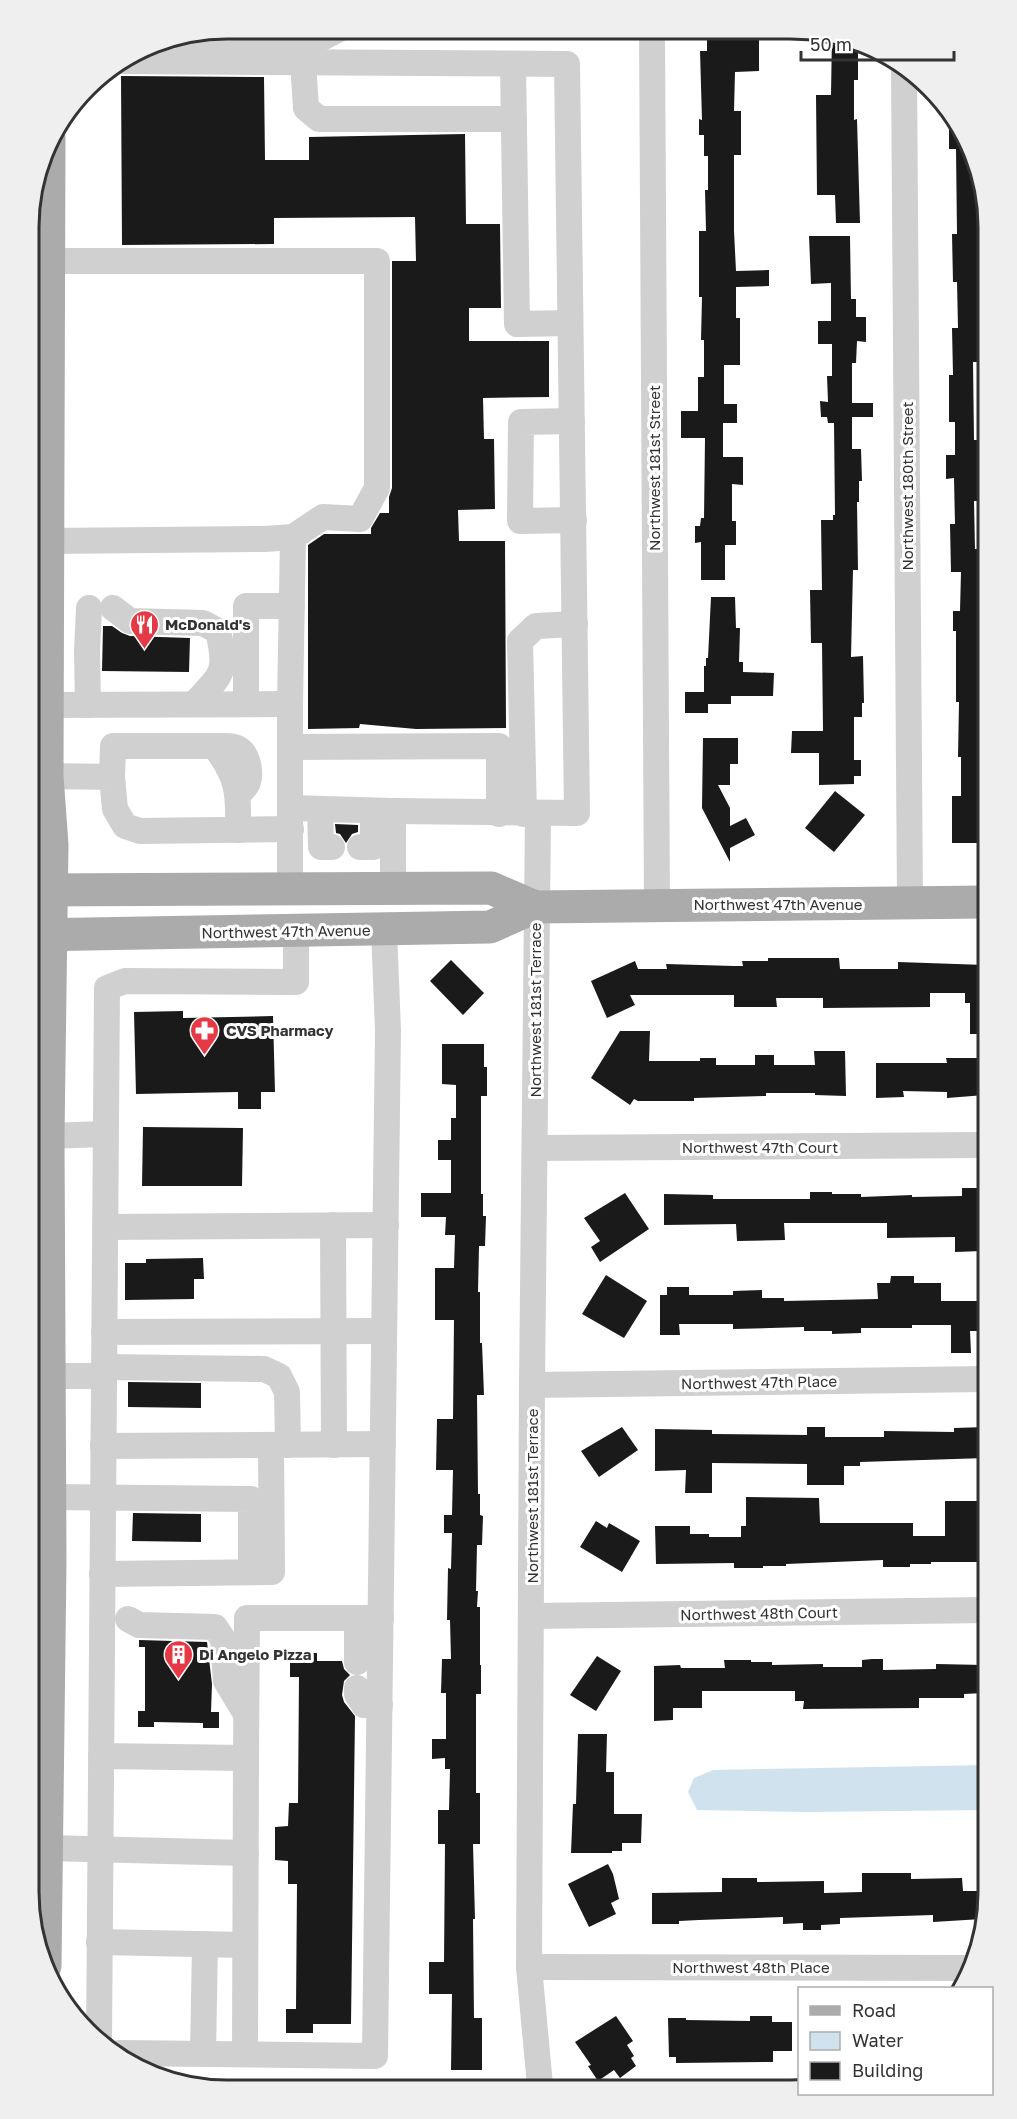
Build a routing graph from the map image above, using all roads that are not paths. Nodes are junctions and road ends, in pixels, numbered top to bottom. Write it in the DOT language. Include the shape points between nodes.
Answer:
graph roads {
  1 [pos="652,39"];
  2 [pos="139,61"];
  3 [pos="303,62"];
  4 [pos="513,64"];
  5 [pos="904,78"];
  6 [pos="514,119"];
  7 [pos="46,175"];
  8 [pos="40,255"];
  9 [pos="39,315"];
  10 [pos="570,322"];
  11 [pos="49,336"];
  12 [pos="572,421"];
  13 [pos="574,520"];
  14 [pos="292,537"];
  15 [pos="48,541"];
  16 [pos="291,606"];
  17 [pos="575,624"];
  18 [pos="246,703"];
  19 [pos="194,704"];
  20 [pos="290,704"];
  21 [pos="48,705"];
  22 [pos="88,705"];
  23 [pos="290,747"];
  24 [pos="47,776"];
  25 [pos="112,777"];
  26 [pos="320,809"];
  27 [pos="383,811"];
  28 [pos="499,814"];
  29 [pos="531,814"];
  30 [pos="291,819"];
  31 [pos="238,830"];
  32 [pos="332,847"];
  33 [pos="360,847"];
  34 [pos="290,887"];
  35 [pos="393,888"];
  36 [pos="41,890"];
  37 [pos="978,902"];
  38 [pos="910,903"];
  39 [pos="657,905"];
  40 [pos="536,907"];
  41 [pos="384,930"];
  42 [pos="296,932"];
  43 [pos="42,935"];
  44 [pos="105,1134"];
  45 [pos="48,1136"];
  46 [pos="978,1145"];
  47 [pos="535,1148"];
  48 [pos="333,1225"];
  49 [pos="386,1225"];
  50 [pos="105,1227"];
  51 [pos="334,1331"];
  52 [pos="384,1331"];
  53 [pos="104,1332"];
  54 [pos="104,1371"];
  55 [pos="49,1376"];
  56 [pos="978,1379"];
  57 [pos="532,1385"];
  58 [pos="383,1444"];
  59 [pos="279,1445"];
  60 [pos="334,1445"];
  61 [pos="103,1446"];
  62 [pos="45,1493"];
  63 [pos="103,1497"];
  64 [pos="251,1572"];
  65 [pos="102,1574"];
  66 [pos="39,1598"];
  67 [pos="978,1610"];
  68 [pos="531,1616"];
  69 [pos="102,1618"];
  70 [pos="128,1618"];
  71 [pos="247,1618"];
  72 [pos="369,1618"];
  73 [pos="50,1626"];
  74 [pos="357,1662"];
  75 [pos="357,1688"];
  76 [pos="380,1705"];
  77 [pos="246,1714"];
  78 [pos="101,1756"];
  79 [pos="246,1758"];
  80 [pos="47,1848"];
  81 [pos="100,1850"];
  82 [pos="246,1853"];
  83 [pos="45,1939"];
  84 [pos="99,1942"];
  85 [pos="205,1944"];
  86 [pos="245,1945"];
  87 [pos="529,1967"];
  88 [pos="962,1968"];
  89 [pos="99,2029"];
  90 [pos="130,2053"];
  91 [pos="203,2054"];
  92 [pos="245,2054"];
  93 [pos="540,2080"];
  1 -- 39 [label="street, Northwest 181st Street"];
  2 -- 3 [label="street"];
  3 -- 4 [label="street"];
  3 -- 6 [label="street" via="306,108 319,119"];
  4 -- 6 [label="street"];
  4 -- 10 [label="street" via="567,64"];
  5 -- 38 [label="street, Northwest 180th Street"];
  6 -- 10 [label="street" via="517,324"];
  7 -- 8 [label="main road"];
  8 -- 11 [label="main road"];
  8 -- 14 [label="street" via="377,261 377,488 360,519 322,517"];
  9 -- 11 [label="main road"];
  10 -- 12 [label="street"];
  11 -- 15 [label="main road"];
  12 -- 13 [label="street"];
  12 -- 13 [label="street" via="521,422 520,521"];
  13 -- 17 [label="street"];
  14 -- 15 [label="street"];
  14 -- 16 [label="street"];
  15 -- 21 [label="main road"];
  16 -- 18 [label="street" via="246,606"];
  16 -- 20 [label="street"];
  17 -- 29 [label="street, Northwest 181st Terrace" via="536,627 520,641"];
  17 -- 29 [label="street" via="578,813"];
  18 -- 19 [label="street"];
  18 -- 20 [label="street"];
  19 -- 22 [label="street"];
  19 -- 22 [label="street" via="219,678 224,657 218,631 203,623 130,621 101,608 87,651"];
  20 -- 23 [label="street"];
  21 -- 22 [label="street"];
  21 -- 24 [label="main road"];
  23 -- 28 [label="street" via="499,746"];
  23 -- 30 [label="street"];
  24 -- 25 [label="street"];
  24 -- 36 [label="main road" via="52,845"];
  25 -- 31 [label="street" via="115,809 125,826 140,831"];
  25 -- 31 [label="street" via="113,746 214,746 231,771 239,794"];
  26 -- 27 [label="street"];
  26 -- 30 [label="street"];
  26 -- 32 [label="street" via="321,847"];
  27 -- 28 [label="street"];
  27 -- 33 [label="street" via="373,847"];
  27 -- 35 [label="street"];
  28 -- 29 [label="street"];
  29 -- 40 [label="street, Northwest 181st Terrace"];
  30 -- 31 [label="street"];
  30 -- 34 [label="street"];
  34 -- 35 [label="main road, Northwest 47th Avenue"];
  34 -- 36 [label="main road, Northwest 47th Avenue"];
  35 -- 40 [label="main road, Northwest 47th Avenue" via="491,888"];
  36 -- 43 [label="main road"];
  37 -- 38 [label="main road, Northwest 47th Avenue"];
  38 -- 39 [label="main road, Northwest 47th Avenue"];
  39 -- 40 [label="main road, Northwest 47th Avenue"];
  40 -- 41 [label="main road, Northwest 47th Avenue" via="490,927"];
  40 -- 47 [label="street, Northwest 181st Terrace"];
  41 -- 42 [label="main road, Northwest 47th Avenue"];
  41 -- 49 [label="street" via="388,1030"];
  42 -- 43 [label="main road, Northwest 47th Avenue"];
  42 -- 44 [label="street" via="296,982 125,981 107,988"];
  43 -- 45 [label="main road"];
  44 -- 45 [label="street"];
  44 -- 50 [label="street"];
  45 -- 55 [label="main road"];
  46 -- 47 [label="street, Northwest 47th Court"];
  47 -- 57 [label="street, Northwest 181st Terrace"];
  48 -- 49 [label="street"];
  48 -- 50 [label="street"];
  48 -- 51 [label="street"];
  49 -- 52 [label="street"];
  50 -- 53 [label="street"];
  51 -- 52 [label="street"];
  51 -- 53 [label="street"];
  51 -- 60 [label="street"];
  52 -- 58 [label="street"];
  53 -- 54 [label="street"];
  54 -- 55 [label="street"];
  54 -- 59 [label="street" via="264,1369 279,1376 287,1392"];
  54 -- 61 [label="street"];
  55 -- 62 [label="main road"];
  56 -- 57 [label="street, Northwest 47th Place"];
  57 -- 68 [label="street, Northwest 181st Terrace"];
  58 -- 60 [label="street"];
  58 -- 72 [label="street"];
  59 -- 60 [label="street"];
  59 -- 61 [label="street"];
  59 -- 64 [label="street" via="272,1572"];
  61 -- 63 [label="street"];
  62 -- 63 [label="street"];
  62 -- 73 [label="main road"];
  63 -- 64 [label="street" via="252,1499"];
  63 -- 65 [label="street"];
  64 -- 65 [label="street"];
  65 -- 69 [label="street"];
  66 -- 73 [label="main road"];
  67 -- 68 [label="street, Northwest 48th Court"];
  68 -- 87 [label="street, Northwest 181st Terrace"];
  69 -- 70 [label="street"];
  69 -- 78 [label="street"];
  70 -- 71 [label="street"];
  70 -- 77 [label="street" via="139,1625 215,1627 224,1639 226,1681"];
  71 -- 72 [label="street"];
  71 -- 77 [label="street"];
  72 -- 74 [label="street"];
  72 -- 76 [label="street"];
  73 -- 80 [label="main road"];
  75 -- 76 [label="street" via="364,1705"];
  76 -- 92 [label="street" via="375,2056"];
  77 -- 79 [label="street"];
  78 -- 79 [label="street"];
  78 -- 81 [label="street"];
  79 -- 82 [label="street"];
  80 -- 81 [label="street"];
  80 -- 83 [label="main road"];
  81 -- 82 [label="street"];
  81 -- 84 [label="street"];
  82 -- 86 [label="street"];
  84 -- 85 [label="street"];
  84 -- 89 [label="street"];
  85 -- 86 [label="street"];
  85 -- 91 [label="street"];
  86 -- 92 [label="street"];
  87 -- 88 [label="street, Northwest 48th Place"];
  87 -- 93 [label="street, Northwest 181st Terrace"];
  90 -- 91 [label="street"];
  91 -- 92 [label="street"];
}
